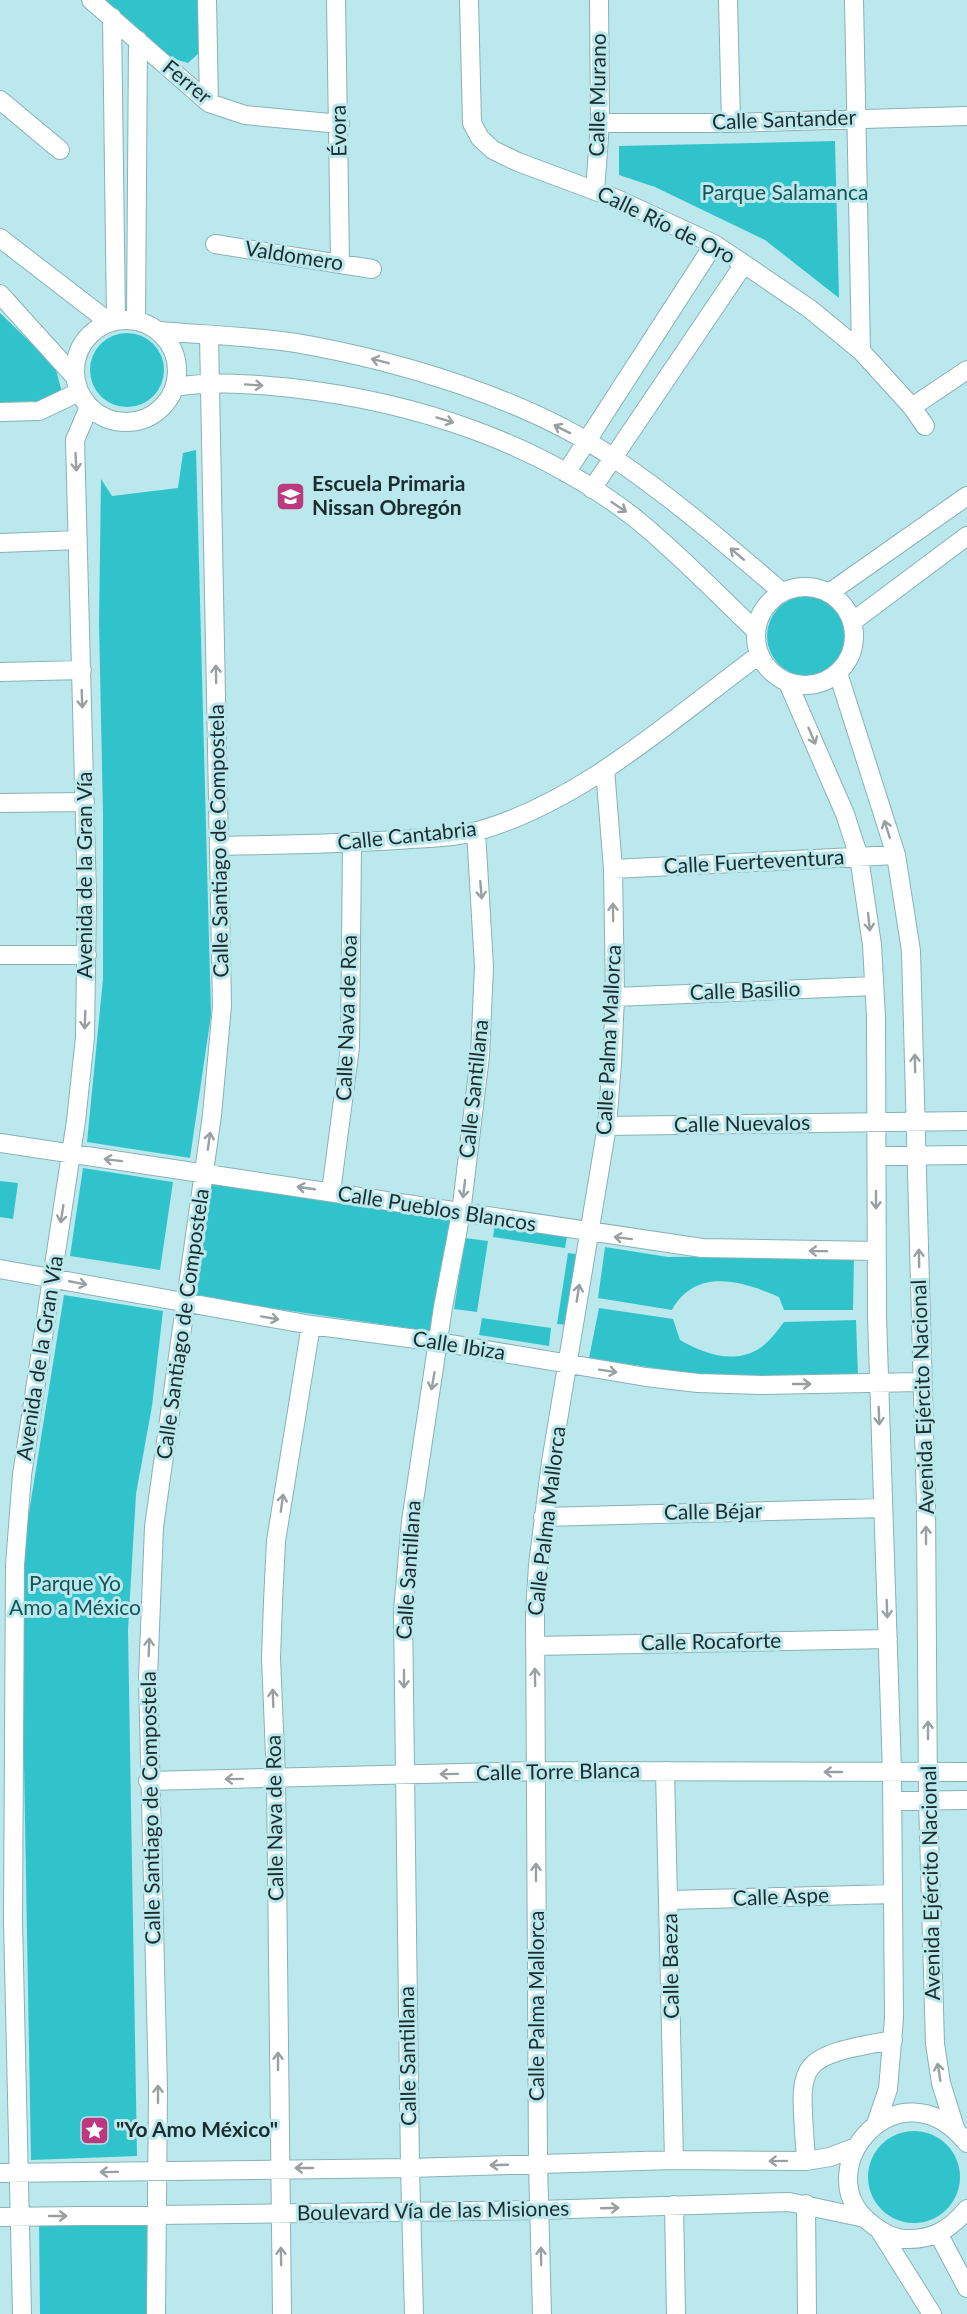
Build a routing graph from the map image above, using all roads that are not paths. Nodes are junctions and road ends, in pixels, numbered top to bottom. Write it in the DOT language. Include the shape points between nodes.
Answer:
graph roads {
  1 [pos="91,0"];
  2 [pos="207,0"];
  3 [pos="336,0"];
  4 [pos="469,0"];
  5 [pos="599,0"];
  6 [pos="728,0"];
  7 [pos="854,0"];
  8 [pos="112,17"];
  9 [pos="138,40"];
  10 [pos="0,100"];
  11 [pos="208,103"];
  12 [pos="967,116"];
  13 [pos="856,118"];
  14 [pos="600,123"];
  15 [pos="731,123"];
  16 [pos="339,124"];
  17 [pos="60,150"];
  18 [pos="595,191"];
  19 [pos="0,238"];
  20 [pos="215,244"];
  21 [pos="714,244"];
  22 [pos="340,262"];
  23 [pos="744,264"];
  24 [pos="372,269"];
  25 [pos="0,294"];
  26 [pos="136,320"];
  27 [pos="113,321"];
  28 [pos="160,331"];
  29 [pos="209,335"];
  30 [pos="861,351"];
  31 [pos="967,370"];
  32 [pos="211,382"];
  33 [pos="175,387"];
  34 [pos="81,392"];
  35 [pos="912,407"];
  36 [pos="0,412"];
  37 [pos="925,426"];
  38 [pos="588,442"];
  39 [pos="614,458"];
  40 [pos="566,473"];
  41 [pos="592,489"];
  42 [pos="966,497"];
  43 [pos="967,536"];
  44 [pos="78,540"];
  45 [pos="0,543"];
  46 [pos="782,592"];
  47 [pos="829,593"];
  48 [pos="852,622"];
  49 [pos="755,630"];
  50 [pos="759,655"];
  51 [pos="82,670"];
  52 [pos="0,672"];
  53 [pos="838,673"];
  54 [pos="788,683"];
  55 [pos="605,769"];
  56 [pos="85,802"];
  57 [pos="0,803"];
  58 [pos="476,831"];
  59 [pos="352,843"];
  60 [pos="219,846"];
  61 [pos="896,855"];
  62 [pos="859,857"];
  63 [pos="613,869"];
  64 [pos="0,955"];
  65 [pos="87,955"];
  66 [pos="874,986"];
  67 [pos="615,997"];
  68 [pos="967,1121"];
  69 [pos="877,1123"];
  70 [pos="916,1123"];
  71 [pos="607,1126"];
  72 [pos="0,1143"];
  73 [pos="71,1155"];
  74 [pos="967,1155"];
  75 [pos="877,1156"];
  76 [pos="918,1156"];
  77 [pos="204,1174"];
  78 [pos="331,1192"];
  79 [pos="461,1213"];
  80 [pos="588,1232"];
  81 [pos="876,1251"];
  82 [pos="0,1269"];
  83 [pos="52,1278"];
  84 [pos="186,1302"];
  85 [pos="311,1325"];
  86 [pos="439,1342"];
  87 [pos="569,1364"];
  88 [pos="922,1382"];
  89 [pos="878,1384"];
  90 [pos="883,1508"];
  91 [pos="543,1517"];
  92 [pos="8,1524"];
  93 [pos="888,1639"];
  94 [pos="535,1646"];
  95 [pos="6,1654"];
  96 [pos="536,1771"];
  97 [pos="665,1771"];
  98 [pos="892,1772"];
  99 [pos="928,1772"];
  100 [pos="967,1772"];
  101 [pos="404,1775"];
  102 [pos="276,1778"];
  103 [pos="148,1781"];
  104 [pos="7,1784"];
  105 [pos="928,1799"];
  106 [pos="967,1800"];
  107 [pos="892,1801"];
  108 [pos="893,1894"];
  109 [pos="670,1900"];
  110 [pos="7,1921"];
  111 [pos="893,2040"];
  112 [pos="876,2124"];
  113 [pos="955,2128"];
  114 [pos="967,2143"];
  115 [pos="856,2147"];
  116 [pos="674,2160"];
  117 [pos="806,2161"];
  118 [pos="538,2164"];
  119 [pos="410,2168"];
  120 [pos="279,2169"];
  121 [pos="156,2171"];
  122 [pos="9,2173"];
  123 [pos="806,2204"];
  124 [pos="674,2205"];
  125 [pos="967,2209"];
  126 [pos="540,2210"];
  127 [pos="412,2211"];
  128 [pos="281,2213"];
  129 [pos="155,2215"];
  130 [pos="21,2216"];
  131 [pos="0,2217"];
  132 [pos="865,2218"];
  133 [pos="880,2231"];
  134 [pos="939,2235"];
  135 [pos="967,2288"];
  136 [pos="22,2314"];
  137 [pos="156,2314"];
  138 [pos="282,2314"];
  139 [pos="414,2314"];
  140 [pos="543,2314"];
  141 [pos="676,2314"];
  142 [pos="807,2314"];
  143 [pos="932,2314"];
  1 -- 8 [label="street, Ferrer"];
  2 -- 11 [label="street"];
  3 -- 16 [label="street, Évora"];
  4 -- 18 [label="street, Calle Río de Oro" via="472,123 480,138 493,150 518,162"];
  5 -- 14 [label="street, Calle Murano"];
  6 -- 15 [label="street"];
  7 -- 13 [label="street"];
  8 -- 9 [label="street, Ferrer"];
  8 -- 27 [label="street"];
  9 -- 11 [label="street, Ferrer"];
  9 -- 26 [label="street"];
  10 -- 17 [label="street"];
  11 -- 16 [label="street, Ferrer" via="245,115"];
  12 -- 13 [label="street, Calle Santander"];
  13 -- 15 [label="street, Calle Santander"];
  13 -- 30 [label="street"];
  14 -- 15 [label="street, Calle Santander"];
  14 -- 18 [label="street, Calle Murano"];
  16 -- 22 [label="street, Évora"];
  18 -- 21 [label="street, Calle Río de Oro"];
  19 -- 27 [label="street"];
  20 -- 22 [label="street, Valdomero"];
  21 -- 23 [label="street, Calle Río de Oro"];
  21 -- 38 [label="street"];
  22 -- 24 [label="street, Valdomero"];
  23 -- 30 [label="street, Calle Río de Oro" via="810,309"];
  23 -- 39 [label="street"];
  25 -- 34 [label="street"];
  26 -- 27 [label="street"];
  26 -- 28 [label="street"];
  27 -- 34 [label="street" via="94,331 82,344 76,360"];
  28 -- 29 [label="street"];
  28 -- 33 [label="street" via="172,347 178,367"];
  29 -- 32 [label="street, Calle Santiago de Compostela"];
  38 -- 29 [label="street, one-way" via="476,390 408,368 294,343"];
  30 -- 35 [label="street, Calle Río de Oro"];
  31 -- 35 [label="street"];
  32 -- 33 [label="street"];
  32 -- 40 [label="street, one-way" via="333,393 401,407 468,427"];
  60 -- 32 [label="street, Calle Santiago de Compostela, one-way"];
  33 -- 34 [label="street" via="167,403 154,415 138,422 120,423 103,417"];
  34 -- 36 [label="street" via="39,411"];
  34 -- 44 [label="street, Avenida de la Gran Vía, one-way" via="75,440"];
  35 -- 37 [label="street, Calle Río de Oro"];
  38 -- 39 [label="street"];
  38 -- 40 [label="street"];
  39 -- 41 [label="street"];
  46 -- 39 [label="street, one-way"];
  40 -- 41 [label="street"];
  41 -- 49 [label="street, one-way" via="635,518"];
  42 -- 47 [label="street"];
  43 -- 48 [label="street"];
  44 -- 45 [label="street"];
  44 -- 51 [label="street, Avenida de la Gran Vía"];
  46 -- 47 [label="street" via="814,587"];
  46 -- 49 [label="street" via="764,608"];
  47 -- 48 [label="street" via="839,600"];
  48 -- 53 [label="street" via="851,655"];
  49 -- 50 [label="street"];
  50 -- 54 [label="street" via="771,672"];
  50 -- 55 [label="street, Calle Cantabria"];
  51 -- 52 [label="street"];
  51 -- 56 [label="street, Avenida de la Gran Vía, one-way"];
  53 -- 54 [label="street" via="814,685"];
  61 -- 53 [label="street, Avenida Ejército Nacional, one-way"];
  54 -- 62 [label="street, Avenida Ejército Nacional, one-way" via="845,814"];
  55 -- 58 [label="street, Calle Cantabria" via="518,818"];
  55 -- 63 [label="street, Calle Palma Mallorca"];
  56 -- 57 [label="street"];
  56 -- 65 [label="street, Avenida de la Gran Vía"];
  58 -- 59 [label="street, Calle Cantabria"];
  58 -- 79 [label="street, Calle Santillana, one-way" via="484,987 480,1056"];
  59 -- 60 [label="street, Calle Cantabria"];
  59 -- 78 [label="street, Calle Nava de Roa" via="350,1047"];
  77 -- 60 [label="street, Calle Santiago de Compostela, one-way" via="222,1006"];
  61 -- 62 [label="street, Calle Fuerteventura"];
  70 -- 61 [label="street, Avenida Ejército Nacional, one-way" via="911,951"];
  62 -- 63 [label="street, Calle Fuerteventura"];
  62 -- 66 [label="street, Avenida Ejército Nacional, one-way"];
  67 -- 63 [label="street, Calle Palma Mallorca, one-way"];
  64 -- 65 [label="street"];
  65 -- 73 [label="street, Avenida de la Gran Vía, one-way" via="85,1037"];
  66 -- 67 [label="street, Calle Basilio"];
  66 -- 69 [label="street, Avenida Ejército Nacional"];
  67 -- 71 [label="street, Calle Palma Mallorca"];
  68 -- 70 [label="street"];
  69 -- 70 [label="street, Calle Nuevalos"];
  69 -- 71 [label="street, Calle Nuevalos"];
  69 -- 75 [label="street, Avenida Ejército Nacional"];
  70 -- 76 [label="street, Avenida Ejército Nacional"];
  71 -- 80 [label="street, Calle Palma Mallorca"];
  72 -- 73 [label="street, Calle Pueblos Blancos"];
  77 -- 73 [label="street, Calle Pueblos Blancos, one-way"];
  73 -- 83 [label="street, Avenida de la Gran Vía, one-way"];
  74 -- 76 [label="street"];
  75 -- 76 [label="street"];
  75 -- 81 [label="street, Avenida Ejército Nacional, one-way"];
  88 -- 76 [label="street, Avenida Ejército Nacional, one-way"];
  78 -- 77 [label="street, Calle Pueblos Blancos, one-way"];
  77 -- 84 [label="street, Calle Santiago de Compostela"];
  78 -- 79 [label="street, Calle Pueblos Blancos"];
  79 -- 80 [label="street, Calle Pueblos Blancos"];
  79 -- 86 [label="street, Calle Santillana"];
  81 -- 80 [label="street, Calle Pueblos Blancos, one-way" via="702,1248"];
  87 -- 80 [label="street, Calle Palma Mallorca, one-way"];
  81 -- 89 [label="street, Avenida Ejército Nacional"];
  82 -- 83 [label="street, Calle Ibiza"];
  83 -- 84 [label="street, Calle Ibiza, one-way"];
  83 -- 92 [label="street, Avenida de la Gran Vía"];
  84 -- 85 [label="street, Calle Ibiza, one-way"];
  103 -- 84 [label="street, Calle Santiago de Compostela, one-way" via="154,1527"];
  85 -- 86 [label="street, Calle Ibiza"];
  102 -- 85 [label="street, Calle Nava de Roa, one-way" via="271,1658 276,1541"];
  86 -- 87 [label="street, Calle Ibiza"];
  86 -- 101 [label="street, Calle Santillana, one-way" via="406,1566"];
  87 -- 89 [label="street, Calle Ibiza, one-way" via="698,1383"];
  87 -- 91 [label="street, Calle Palma Mallorca"];
  88 -- 89 [label="street, Calle Ibiza"];
  99 -- 88 [label="street, Avenida Ejército Nacional, one-way"];
  89 -- 90 [label="street, Avenida Ejército Nacional, one-way"];
  90 -- 91 [label="street, Calle Béjar"];
  90 -- 93 [label="street, Avenida Ejército Nacional, one-way"];
  91 -- 94 [label="street, Calle Palma Mallorca"];
  92 -- 95 [label="street, Avenida de la Gran Vía"];
  93 -- 94 [label="street, Calle Rocaforte"];
  93 -- 98 [label="street, Avenida Ejército Nacional"];
  96 -- 94 [label="street, Calle Palma Mallorca, one-way"];
  95 -- 104 [label="street, Avenida de la Gran Vía"];
  96 -- 97 [label="street, Calle Torre Blanca"];
  96 -- 101 [label="street, Calle Torre Blanca, one-way"];
  118 -- 96 [label="street, Calle Palma Mallorca, one-way"];
  98 -- 97 [label="street, Calle Torre Blanca, one-way"];
  97 -- 109 [label="street, Calle Baeza"];
  98 -- 99 [label="street, Calle Torre Blanca"];
  98 -- 107 [label="street, Avenida Ejército Nacional"];
  99 -- 100 [label="street, Calle Torre Blanca"];
  99 -- 105 [label="street, Avenida Ejército Nacional"];
  101 -- 102 [label="street, Calle Torre Blanca"];
  101 -- 119 [label="street, Calle Santillana"];
  102 -- 103 [label="street, Calle Torre Blanca, one-way"];
  120 -- 102 [label="street, Calle Nava de Roa, one-way"];
  121 -- 103 [label="street, Calle Santiago de Compostela, one-way" via="158,2089"];
  104 -- 110 [label="street, Avenida de la Gran Vía"];
  105 -- 106 [label="street"];
  105 -- 107 [label="street"];
  113 -- 105 [label="street, Avenida Ejército Nacional, one-way" via="941,2083 935,2044"];
  107 -- 108 [label="street, Avenida Ejército Nacional"];
  108 -- 109 [label="street, Calle Aspe"];
  108 -- 111 [label="street, Avenida Ejército Nacional"];
  109 -- 116 [label="street, Calle Baeza"];
  110 -- 122 [label="street, Avenida de la Gran Vía"];
  111 -- 112 [label="street, Avenida Ejército Nacional" via="888,2089"];
  111 -- 117 [label="street" via="847,2047 809,2066 803,2088"];
  112 -- 113 [label="street" via="895,2114 916,2112 937,2117"];
  112 -- 115 [label="street"];
  113 -- 114 [label="street"];
  115 -- 117 [label="street, Boulevard Vía de las Misiones"];
  115 -- 132 [label="street" via="850,2165 850,2184"];
  117 -- 116 [label="street, Boulevard Vía de las Misiones, one-way"];
  116 -- 118 [label="street, Boulevard Vía de las Misiones"];
  118 -- 119 [label="street, Boulevard Vía de las Misiones, one-way"];
  118 -- 126 [label="street, Calle Palma Mallorca"];
  119 -- 120 [label="street, Boulevard Vía de las Misiones, one-way"];
  119 -- 127 [label="street, Calle Santillana"];
  120 -- 121 [label="street, Boulevard Vía de las Misiones"];
  120 -- 128 [label="street, Calle Nava de Roa"];
  121 -- 122 [label="street, Boulevard Vía de las Misiones, one-way"];
  121 -- 129 [label="street, Calle Santiago de Compostela"];
  122 -- 130 [label="street, Avenida de la Gran Vía"];
  123 -- 124 [label="street, Boulevard Vía de las Misiones"];
  123 -- 132 [label="street, Boulevard Vía de las Misiones"];
  123 -- 142 [label="street"];
  126 -- 124 [label="street, Boulevard Vía de las Misiones, one-way"];
  124 -- 141 [label="street"];
  125 -- 134 [label="street"];
  126 -- 127 [label="street, Boulevard Vía de las Misiones"];
  140 -- 126 [label="street, Calle Palma Mallorca, one-way"];
  127 -- 128 [label="street, Boulevard Vía de las Misiones"];
  127 -- 139 [label="street, Calle Santillana"];
  128 -- 129 [label="street, Boulevard Vía de las Misiones"];
  138 -- 128 [label="street, Calle Nava de Roa, one-way"];
  130 -- 129 [label="street, Boulevard Vía de las Misiones, one-way"];
  129 -- 137 [label="street, Calle Santiago de Compostela"];
  130 -- 131 [label="street, Boulevard Vía de las Misiones"];
  130 -- 136 [label="street, Avenida de la Gran Vía"];
  132 -- 133 [label="street"];
  133 -- 134 [label="street" via="919,2240"];
  133 -- 143 [label="street"];
  134 -- 135 [label="street"];
}
